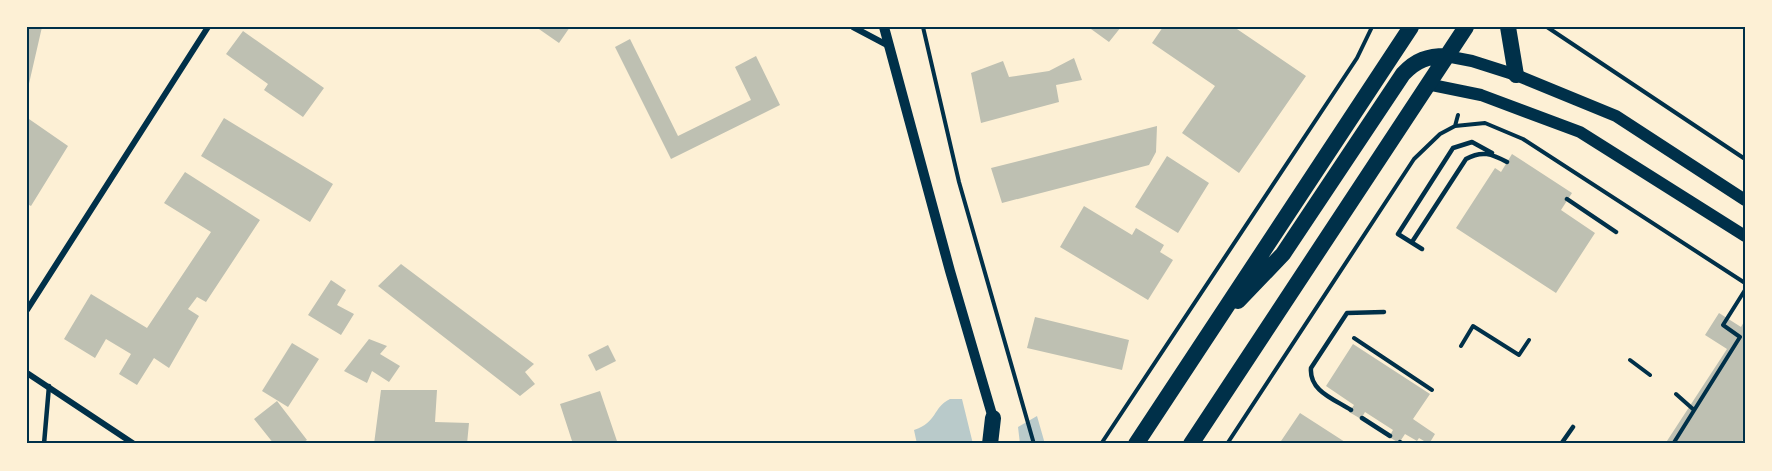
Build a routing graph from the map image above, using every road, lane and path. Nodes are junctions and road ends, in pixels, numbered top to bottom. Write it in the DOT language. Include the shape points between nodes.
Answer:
graph roads {
  1 [pos="208,27"];
  2 [pos="853,27"];
  3 [pos="884,27"];
  4 [pos="923,27"];
  5 [pos="1372,27"];
  6 [pos="1466,27"];
  7 [pos="1508,27"];
  8 [pos="1547,27"];
  9 [pos="1406,30"];
  10 [pos="887,45"];
  11 [pos="1446,56"];
  12 [pos="1516,75"];
  13 [pos="1427,84"];
  14 [pos="1458,115"];
  15 [pos="1455,126"];
  16 [pos="1492,153"];
  17 [pos="1745,159"];
  18 [pos="1507,162"];
  19 [pos="1567,200"];
  20 [pos="1745,200"];
  21 [pos="1616,232"];
  22 [pos="1745,236"];
  23 [pos="1412,242"];
  24 [pos="1422,249"];
  25 [pos="1745,283"];
  26 [pos="1745,290"];
  27 [pos="27,310"];
  28 [pos="1384,312"];
  29 [pos="1208,332"];
  30 [pos="1354,338"];
  31 [pos="1529,340"];
  32 [pos="1461,346"];
  33 [pos="1630,360"];
  34 [pos="27,373"];
  35 [pos="1650,375"];
  36 [pos="49,386"];
  37 [pos="1432,390"];
  38 [pos="1676,394"];
  39 [pos="1351,410"];
  40 [pos="1694,410"];
  41 [pos="993,418"];
  42 [pos="1362,418"];
  43 [pos="1573,427"];
  44 [pos="1390,436"];
  45 [pos="1140,442"];
  46 [pos="44,444"];
  47 [pos="134,444"];
  48 [pos="990,444"];
  49 [pos="1034,444"];
  50 [pos="1101,444"];
  51 [pos="1191,444"];
  52 [pos="1227,444"];
  53 [pos="1561,444"];
  54 [pos="1672,444"];
  1 -- 27 [label="street"];
  2 -- 10 [label="street"];
  3 -- 10 [label="street"];
  4 -- 49 [label="path" via="959,182"];
  5 -- 50 [label="path" via="1357,58"];
  6 -- 11 [label="highway"];
  7 -- 12 [label="highway"];
  8 -- 17 [label="path"];
  9 -- 29 [label="highway"];
  10 -- 41 [label="street"];
  11 -- 12 [label="main road"];
  11 -- 13 [label="highway"];
  11 -- 29 [label="highway" via="1426,58 1403,74 1283,254"];
  12 -- 20 [label="main road" via="1632,124"];
  13 -- 22 [label="main road" via="1481,96 1580,132"];
  13 -- 51 [label="highway"];
  14 -- 15 [label="path"];
  15 -- 25 [label="path" via="1485,123 1523,139"];
  15 -- 52 [label="path" via="1440,134 1414,159"];
  16 -- 18 [label="lane"];
  16 -- 23 [label="lane" via="1466,159"];
  16 -- 23 [label="lane" via="1472,142 1454,148 1398,234"];
  19 -- 21 [label="lane"];
  23 -- 24 [label="lane"];
  26 -- 40 [label="path" via="1723,326 1740,337"];
  28 -- 39 [label="lane" via="1347,313 1311,368 1310,378 1316,388"];
  29 -- 45 [label="highway"];
  30 -- 37 [label="path"];
  31 -- 32 [label="path" via="1519,355 1473,326"];
  33 -- 35 [label="path"];
  34 -- 36 [label="street"];
  36 -- 46 [label="lane"];
  36 -- 47 [label="street"];
  38 -- 40 [label="path"];
  40 -- 54 [label="path"];
  41 -- 48 [label="highway"];
  42 -- 44 [label="lane"];
  43 -- 53 [label="lane"];
}
